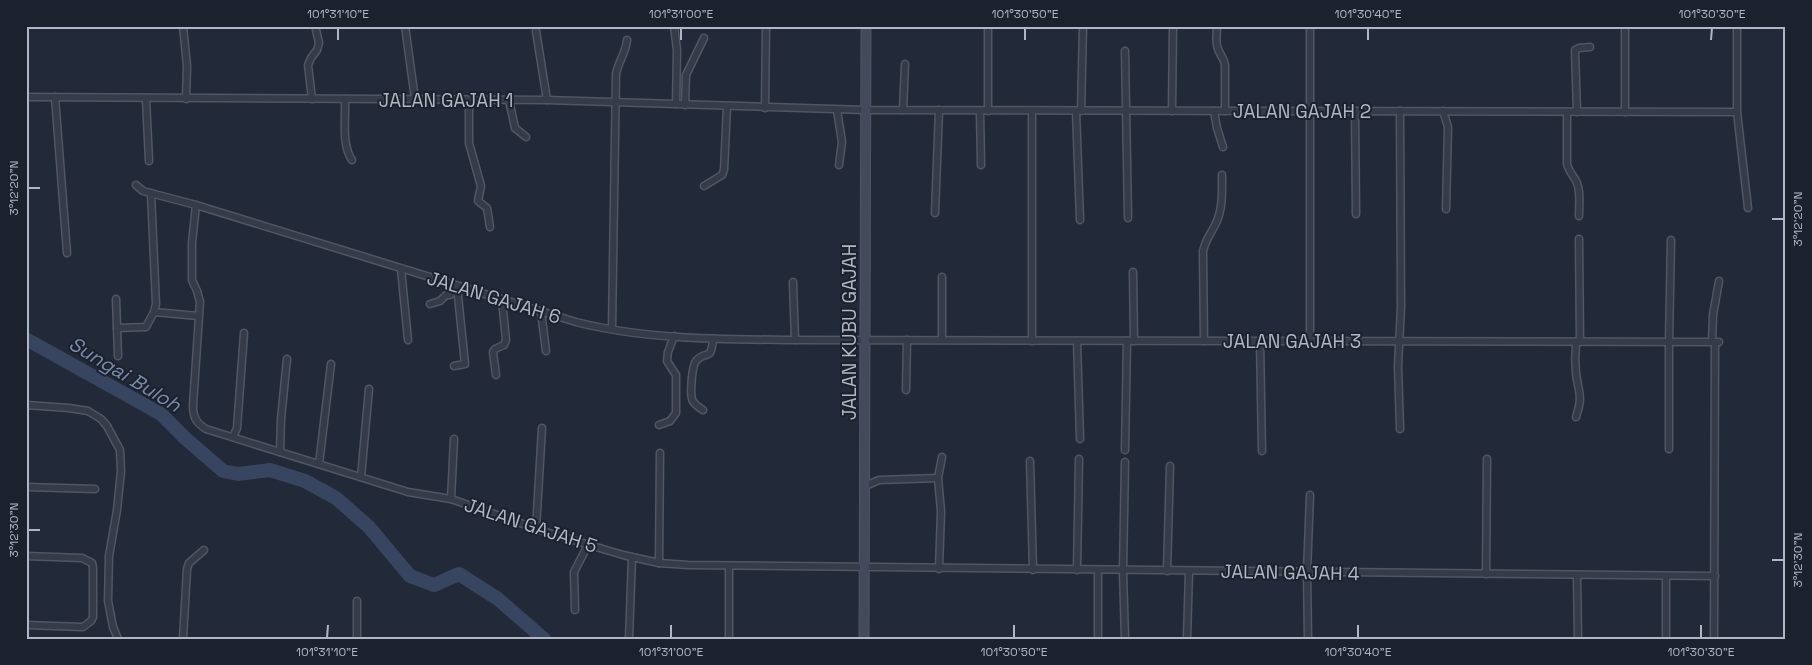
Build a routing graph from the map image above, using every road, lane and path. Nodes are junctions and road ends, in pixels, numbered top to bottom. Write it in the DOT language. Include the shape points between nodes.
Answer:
graph roads {
  1 [pos="183,26"];
  2 [pos="405,26"];
  3 [pos="674,26"];
  4 [pos="766,26"];
  5 [pos="866,26"];
  6 [pos="988,26"];
  7 [pos="1084,26"];
  8 [pos="1173,26"];
  9 [pos="1217,26"];
  10 [pos="1310,26"];
  11 [pos="1625,26"];
  12 [pos="1737,26"];
  13 [pos="316,30"];
  14 [pos="536,31"];
  15 [pos="704,38"];
  16 [pos="628,40"];
  17 [pos="1590,47"];
  18 [pos="1125,52"];
  19 [pos="905,64"];
  20 [pos="26,97"];
  21 [pos="55,97"];
  22 [pos="146,99"];
  23 [pos="186,99"];
  24 [pos="312,99"];
  25 [pos="345,99"];
  26 [pos="415,99"];
  27 [pos="468,100"];
  28 [pos="509,100"];
  29 [pos="547,100"];
  30 [pos="616,103"];
  31 [pos="676,104"];
  32 [pos="685,105"];
  33 [pos="727,107"];
  34 [pos="765,108"];
  35 [pos="837,110"];
  36 [pos="866,110"];
  37 [pos="903,110"];
  38 [pos="939,110"];
  39 [pos="984,111"];
  40 [pos="1032,111"];
  41 [pos="1078,111"];
  42 [pos="1126,111"];
  43 [pos="1172,111"];
  44 [pos="1214,111"];
  45 [pos="1225,111"];
  46 [pos="1310,111"];
  47 [pos="1355,111"];
  48 [pos="1400,111"];
  49 [pos="1443,111"];
  50 [pos="1567,112"];
  51 [pos="1577,112"];
  52 [pos="1626,112"];
  53 [pos="1737,112"];
  54 [pos="526,138"];
  55 [pos="1223,147"];
  56 [pos="149,160"];
  57 [pos="352,160"];
  58 [pos="839,164"];
  59 [pos="981,165"];
  60 [pos="1222,175"];
  61 [pos="136,185"];
  62 [pos="704,186"];
  63 [pos="151,193"];
  64 [pos="196,205"];
  65 [pos="1748,208"];
  66 [pos="1446,210"];
  67 [pos="935,213"];
  68 [pos="1356,214"];
  69 [pos="1579,216"];
  70 [pos="1128,218"];
  71 [pos="1080,220"];
  72 [pos="490,227"];
  73 [pos="1579,239"];
  74 [pos="1671,240"];
  75 [pos="67,253"];
  76 [pos="401,269"];
  77 [pos="1133,272"];
  78 [pos="942,277"];
  79 [pos="1719,281"];
  80 [pos="793,282"];
  81 [pos="457,288"];
  82 [pos="116,298"];
  83 [pos="502,300"];
  84 [pos="430,304"];
  85 [pos="541,311"];
  86 [pos="154,312"];
  87 [pos="198,316"];
  88 [pos="117,328"];
  89 [pos="612,329"];
  90 [pos="244,333"];
  91 [pos="674,336"];
  92 [pos="713,339"];
  93 [pos="408,340"];
  94 [pos="795,340"];
  95 [pos="865,340"];
  96 [pos="907,340"];
  97 [pos="942,340"];
  98 [pos="1032,341"];
  99 [pos="1077,341"];
  100 [pos="1131,341"];
  101 [pos="1204,341"];
  102 [pos="1260,341"];
  103 [pos="1310,341"];
  104 [pos="1399,342"];
  105 [pos="1578,342"];
  106 [pos="1669,342"];
  107 [pos="1715,342"];
  108 [pos="546,351"];
  109 [pos="118,356"];
  110 [pos="287,359"];
  111 [pos="331,364"];
  112 [pos="454,366"];
  113 [pos="496,375"];
  114 [pos="369,388"];
  115 [pos="906,390"];
  116 [pos="26,405"];
  117 [pos="703,410"];
  118 [pos="1576,417"];
  119 [pos="659,425"];
  120 [pos="542,428"];
  121 [pos="1400,429"];
  122 [pos="233,437"];
  123 [pos="454,439"];
  124 [pos="1080,439"];
  125 [pos="1669,449"];
  126 [pos="1125,450"];
  127 [pos="1262,451"];
  128 [pos="280,452"];
  129 [pos="660,453"];
  130 [pos="942,457"];
  131 [pos="1079,459"];
  132 [pos="1487,460"];
  133 [pos="1030,461"];
  134 [pos="1125,462"];
  135 [pos="319,464"];
  136 [pos="1170,466"];
  137 [pos="362,477"];
  138 [pos="938,478"];
  139 [pos="864,486"];
  140 [pos="26,487"];
  141 [pos="95,489"];
  142 [pos="1310,495"];
  143 [pos="451,499"];
  144 [pos="536,529"];
  145 [pos="588,545"];
  146 [pos="204,550"];
  147 [pos="26,556"];
  148 [pos="632,557"];
  149 [pos="659,563"];
  150 [pos="729,566"];
  151 [pos="864,568"];
  152 [pos="939,569"];
  153 [pos="1033,570"];
  154 [pos="1077,570"];
  155 [pos="1098,570"];
  156 [pos="1123,571"];
  157 [pos="1168,571"];
  158 [pos="1189,571"];
  159 [pos="1307,572"];
  160 [pos="1486,574"];
  161 [pos="1577,575"];
  162 [pos="1666,576"];
  163 [pos="1716,576"];
  164 [pos="357,601"];
  165 [pos="575,610"];
  166 [pos="26,625"];
  167 [pos="118,639"];
  168 [pos="183,639"];
  169 [pos="357,639"];
  170 [pos="629,639"];
  171 [pos="729,639"];
  172 [pos="864,639"];
  173 [pos="1098,639"];
  174 [pos="1125,639"];
  175 [pos="1186,639"];
  176 [pos="1308,639"];
  177 [pos="1578,639"];
  178 [pos="1666,639"];
  179 [pos="1714,639"];
  1 -- 23 [label="street"];
  2 -- 26 [label="street"];
  3 -- 31 [label="street"];
  4 -- 34 [label="street"];
  5 -- 36 [label="street, JALAN KUBU GAJAH"];
  6 -- 39 [label="street"];
  7 -- 41 [label="street"];
  8 -- 43 [label="street"];
  9 -- 45 [label="street" via="1216,44 1225,65"];
  10 -- 46 [label="street"];
  11 -- 52 [label="street"];
  12 -- 53 [label="street"];
  13 -- 24 [label="street" via="319,43 308,65"];
  14 -- 29 [label="street"];
  15 -- 32 [label="street" via="686,75"];
  16 -- 30 [label="street" via="617,68"];
  17 -- 51 [label="street" via="1575,50"];
  18 -- 42 [label="street"];
  19 -- 37 [label="street"];
  20 -- 21 [label="street, JALAN GAJAH 1"];
  21 -- 22 [label="street, JALAN GAJAH 1"];
  21 -- 75 [label="street"];
  22 -- 23 [label="street, JALAN GAJAH 1"];
  22 -- 56 [label="street"];
  23 -- 24 [label="street, JALAN GAJAH 1"];
  24 -- 25 [label="street, JALAN GAJAH 1"];
  25 -- 26 [label="street, JALAN GAJAH 1"];
  25 -- 57 [label="street" via="347,153"];
  26 -- 27 [label="street, JALAN GAJAH 1"];
  27 -- 28 [label="street, JALAN GAJAH 1"];
  27 -- 72 [label="street" via="469,143 481,186 478,201 487,208"];
  28 -- 29 [label="street, JALAN GAJAH 1"];
  28 -- 54 [label="street" via="515,128"];
  29 -- 30 [label="street, JALAN GAJAH 1"];
  30 -- 31 [label="street, JALAN GAJAH 1"];
  30 -- 89 [label="street"];
  31 -- 32 [label="street, JALAN GAJAH 1"];
  32 -- 33 [label="street, JALAN GAJAH 1"];
  33 -- 34 [label="street, JALAN GAJAH 1"];
  33 -- 62 [label="street" via="724,170 722,175"];
  34 -- 35 [label="street, JALAN GAJAH 1"];
  35 -- 36 [label="street, JALAN GAJAH 1"];
  35 -- 58 [label="street" via="842,142"];
  36 -- 37 [label="street, JALAN GAJAH 2"];
  36 -- 95 [label="street, JALAN KUBU GAJAH"];
  37 -- 38 [label="street, JALAN GAJAH 2"];
  38 -- 39 [label="street, JALAN GAJAH 2"];
  38 -- 67 [label="street"];
  39 -- 40 [label="street, JALAN GAJAH 2"];
  39 -- 59 [label="street"];
  40 -- 41 [label="street, JALAN GAJAH 2"];
  40 -- 98 [label="street"];
  41 -- 42 [label="street, JALAN GAJAH 2"];
  41 -- 71 [label="street"];
  42 -- 43 [label="street, JALAN GAJAH 2"];
  42 -- 70 [label="street"];
  43 -- 44 [label="street, JALAN GAJAH 2"];
  44 -- 45 [label="street, JALAN GAJAH 2"];
  44 -- 55 [label="street"];
  45 -- 46 [label="street, JALAN GAJAH 2"];
  46 -- 47 [label="street, JALAN GAJAH 2"];
  46 -- 103 [label="street"];
  47 -- 48 [label="street, JALAN GAJAH 2"];
  47 -- 68 [label="street"];
  48 -- 49 [label="street, JALAN GAJAH 2"];
  48 -- 104 [label="street"];
  49 -- 50 [label="street, JALAN GAJAH 2"];
  49 -- 66 [label="street" via="1448,127"];
  50 -- 51 [label="street, JALAN GAJAH 2"];
  50 -- 69 [label="street" via="1567,164 1579,190"];
  51 -- 52 [label="street, JALAN GAJAH 2"];
  52 -- 53 [label="street, JALAN GAJAH 2"];
  53 -- 65 [label="street"];
  60 -- 101 [label="street" via="1217,221 1203,251"];
  61 -- 63 [label="street, JALAN GAJAH 6"];
  63 -- 64 [label="street, JALAN GAJAH 6"];
  63 -- 86 [label="street"];
  64 -- 76 [label="street, JALAN GAJAH 6"];
  64 -- 87 [label="street" via="192,280 200,302"];
  73 -- 105 [label="street"];
  74 -- 106 [label="street"];
  76 -- 81 [label="street, JALAN GAJAH 6"];
  76 -- 93 [label="street"];
  77 -- 100 [label="street"];
  78 -- 97 [label="street"];
  79 -- 107 [label="street" via="1713,315"];
  80 -- 94 [label="street"];
  81 -- 83 [label="street, JALAN GAJAH 6"];
  81 -- 84 [label="street" via="440,302"];
  81 -- 112 [label="street" via="465,364"];
  82 -- 88 [label="street"];
  83 -- 85 [label="street, JALAN GAJAH 6"];
  83 -- 113 [label="street" via="506,340 493,352"];
  85 -- 89 [label="street, JALAN GAJAH 6"];
  85 -- 108 [label="street"];
  86 -- 87 [label="street"];
  86 -- 88 [label="street" via="146,327"];
  87 -- 122 [label="street, JALAN GAJAH 5" via="193,413 206,429"];
  88 -- 109 [label="street"];
  89 -- 91 [label="street, JALAN GAJAH 6"];
  90 -- 122 [label="street" via="237,428"];
  91 -- 92 [label="street, JALAN GAJAH 6"];
  91 -- 119 [label="street" via="667,361 676,375 676,413 670,421"];
  92 -- 94 [label="street, JALAN GAJAH 6"];
  92 -- 117 [label="street" via="712,351 695,362 692,374 691,398"];
  94 -- 95 [label="street, JALAN GAJAH 6"];
  95 -- 96 [label="street, JALAN GAJAH 3"];
  95 -- 139 [label="street, JALAN KUBU GAJAH"];
  96 -- 97 [label="street, JALAN GAJAH 3"];
  96 -- 115 [label="street"];
  97 -- 98 [label="street, JALAN GAJAH 3"];
  98 -- 99 [label="street, JALAN GAJAH 3"];
  99 -- 100 [label="street, JALAN GAJAH 3"];
  99 -- 124 [label="street"];
  100 -- 101 [label="street, JALAN GAJAH 3"];
  100 -- 126 [label="street"];
  101 -- 102 [label="street, JALAN GAJAH 3"];
  102 -- 103 [label="street, JALAN GAJAH 3"];
  102 -- 127 [label="street"];
  103 -- 104 [label="street, JALAN GAJAH 3"];
  104 -- 105 [label="street, JALAN GAJAH 3"];
  104 -- 121 [label="street"];
  105 -- 106 [label="street, JALAN GAJAH 3"];
  105 -- 118 [label="street" via="1575,364 1581,394"];
  106 -- 107 [label="street, JALAN GAJAH 3"];
  106 -- 125 [label="street"];
  107 -- 163 [label="street"];
  110 -- 128 [label="street"];
  111 -- 135 [label="street"];
  114 -- 137 [label="street"];
  116 -- 167 [label="street" via="88,411 107,426 120,450 117,510 109,556 108,601"];
  120 -- 144 [label="street"];
  122 -- 128 [label="street, JALAN GAJAH 5"];
  123 -- 143 [label="street"];
  128 -- 135 [label="street, JALAN GAJAH 5"];
  129 -- 149 [label="street"];
  130 -- 138 [label="street"];
  131 -- 154 [label="street"];
  132 -- 160 [label="street"];
  133 -- 153 [label="street"];
  134 -- 156 [label="street"];
  135 -- 137 [label="street, JALAN GAJAH 5"];
  136 -- 157 [label="street"];
  137 -- 143 [label="street, JALAN GAJAH 5" via="408,492"];
  138 -- 139 [label="street" via="879,480"];
  138 -- 152 [label="street" via="941,511"];
  139 -- 151 [label="street, JALAN KUBU GAJAH"];
  140 -- 141 [label="street"];
  142 -- 159 [label="street"];
  143 -- 144 [label="street, JALAN GAJAH 5"];
  144 -- 145 [label="street, JALAN GAJAH 5"];
  145 -- 148 [label="street, JALAN GAJAH 5"];
  145 -- 165 [label="street" via="574,572"];
  146 -- 168 [label="street" via="189,563 187,569"];
  147 -- 166 [label="street" via="82,558 92,563 93,568 93,617 88,624 83,627"];
  148 -- 149 [label="street, JALAN GAJAH 5"];
  148 -- 170 [label="street"];
  149 -- 150 [label="street, JALAN GAJAH 5"];
  150 -- 151 [label="street, JALAN GAJAH 5"];
  150 -- 171 [label="street"];
  151 -- 152 [label="street, JALAN GAJAH 4"];
  151 -- 172 [label="street, JALAN KUBU GAJAH"];
  152 -- 153 [label="street, JALAN GAJAH 4"];
  153 -- 154 [label="street, JALAN GAJAH 4"];
  154 -- 155 [label="street, JALAN GAJAH 4"];
  155 -- 156 [label="street, JALAN GAJAH 4"];
  155 -- 173 [label="street"];
  156 -- 157 [label="street, JALAN GAJAH 4"];
  156 -- 174 [label="street"];
  157 -- 158 [label="street, JALAN GAJAH 4"];
  158 -- 159 [label="street, JALAN GAJAH 4"];
  158 -- 175 [label="street"];
  159 -- 160 [label="street, JALAN GAJAH 4"];
  159 -- 176 [label="street"];
  160 -- 161 [label="street, JALAN GAJAH 4"];
  161 -- 162 [label="street, JALAN GAJAH 4"];
  161 -- 177 [label="street"];
  162 -- 163 [label="street, JALAN GAJAH 4"];
  162 -- 178 [label="street"];
  163 -- 179 [label="street"];
  164 -- 169 [label="street"];
}
